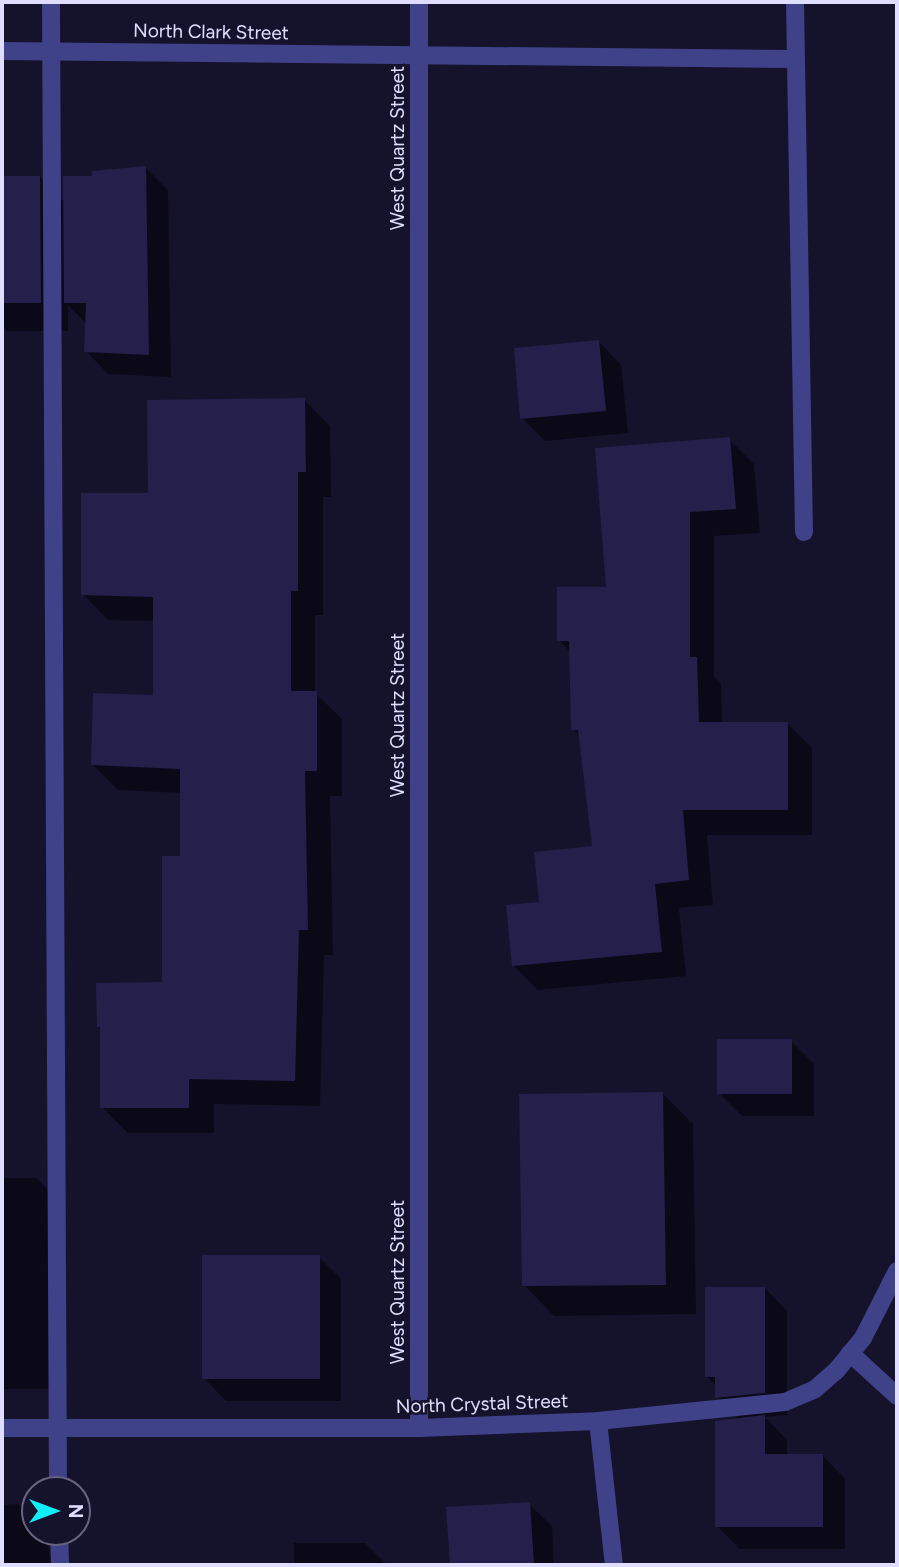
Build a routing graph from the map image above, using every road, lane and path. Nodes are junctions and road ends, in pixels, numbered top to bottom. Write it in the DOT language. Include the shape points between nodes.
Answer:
graph roads {
  1 [pos="51,2"];
  2 [pos="419,2"];
  3 [pos="795,2"];
  4 [pos="2,51"];
  5 [pos="51,51"];
  6 [pos="419,55"];
  7 [pos="796,59"];
  8 [pos="804,532"];
  9 [pos="897,1271"];
  10 [pos="850,1353"];
  11 [pos="897,1396"];
  12 [pos="598,1421"];
  13 [pos="2,1428"];
  14 [pos="57,1428"];
  15 [pos="419,1428"];
  16 [pos="58,1476"];
  17 [pos="59,1546"];
  18 [pos="60,1565"];
  19 [pos="614,1565"];
  1 -- 5 [label="street"];
  2 -- 6 [label="street, West Quartz Street"];
  3 -- 7 [label="street"];
  4 -- 5 [label="street, North Clark Street"];
  5 -- 6 [label="street, North Clark Street"];
  5 -- 14 [label="street"];
  6 -- 7 [label="street, North Clark Street"];
  6 -- 15 [label="street, West Quartz Street"];
  7 -- 8 [label="street"];
  9 -- 10 [label="street, North Crystal Street" via="863,1338"];
  10 -- 11 [label="street"];
  10 -- 12 [label="street, North Crystal Street" via="815,1389 785,1402"];
  12 -- 15 [label="street, North Crystal Street"];
  12 -- 19 [label="street"];
  13 -- 14 [label="street, North Crystal Street"];
  14 -- 15 [label="street, North Crystal Street"];
  14 -- 16 [label="street"];
  17 -- 18 [label="street"];
}
